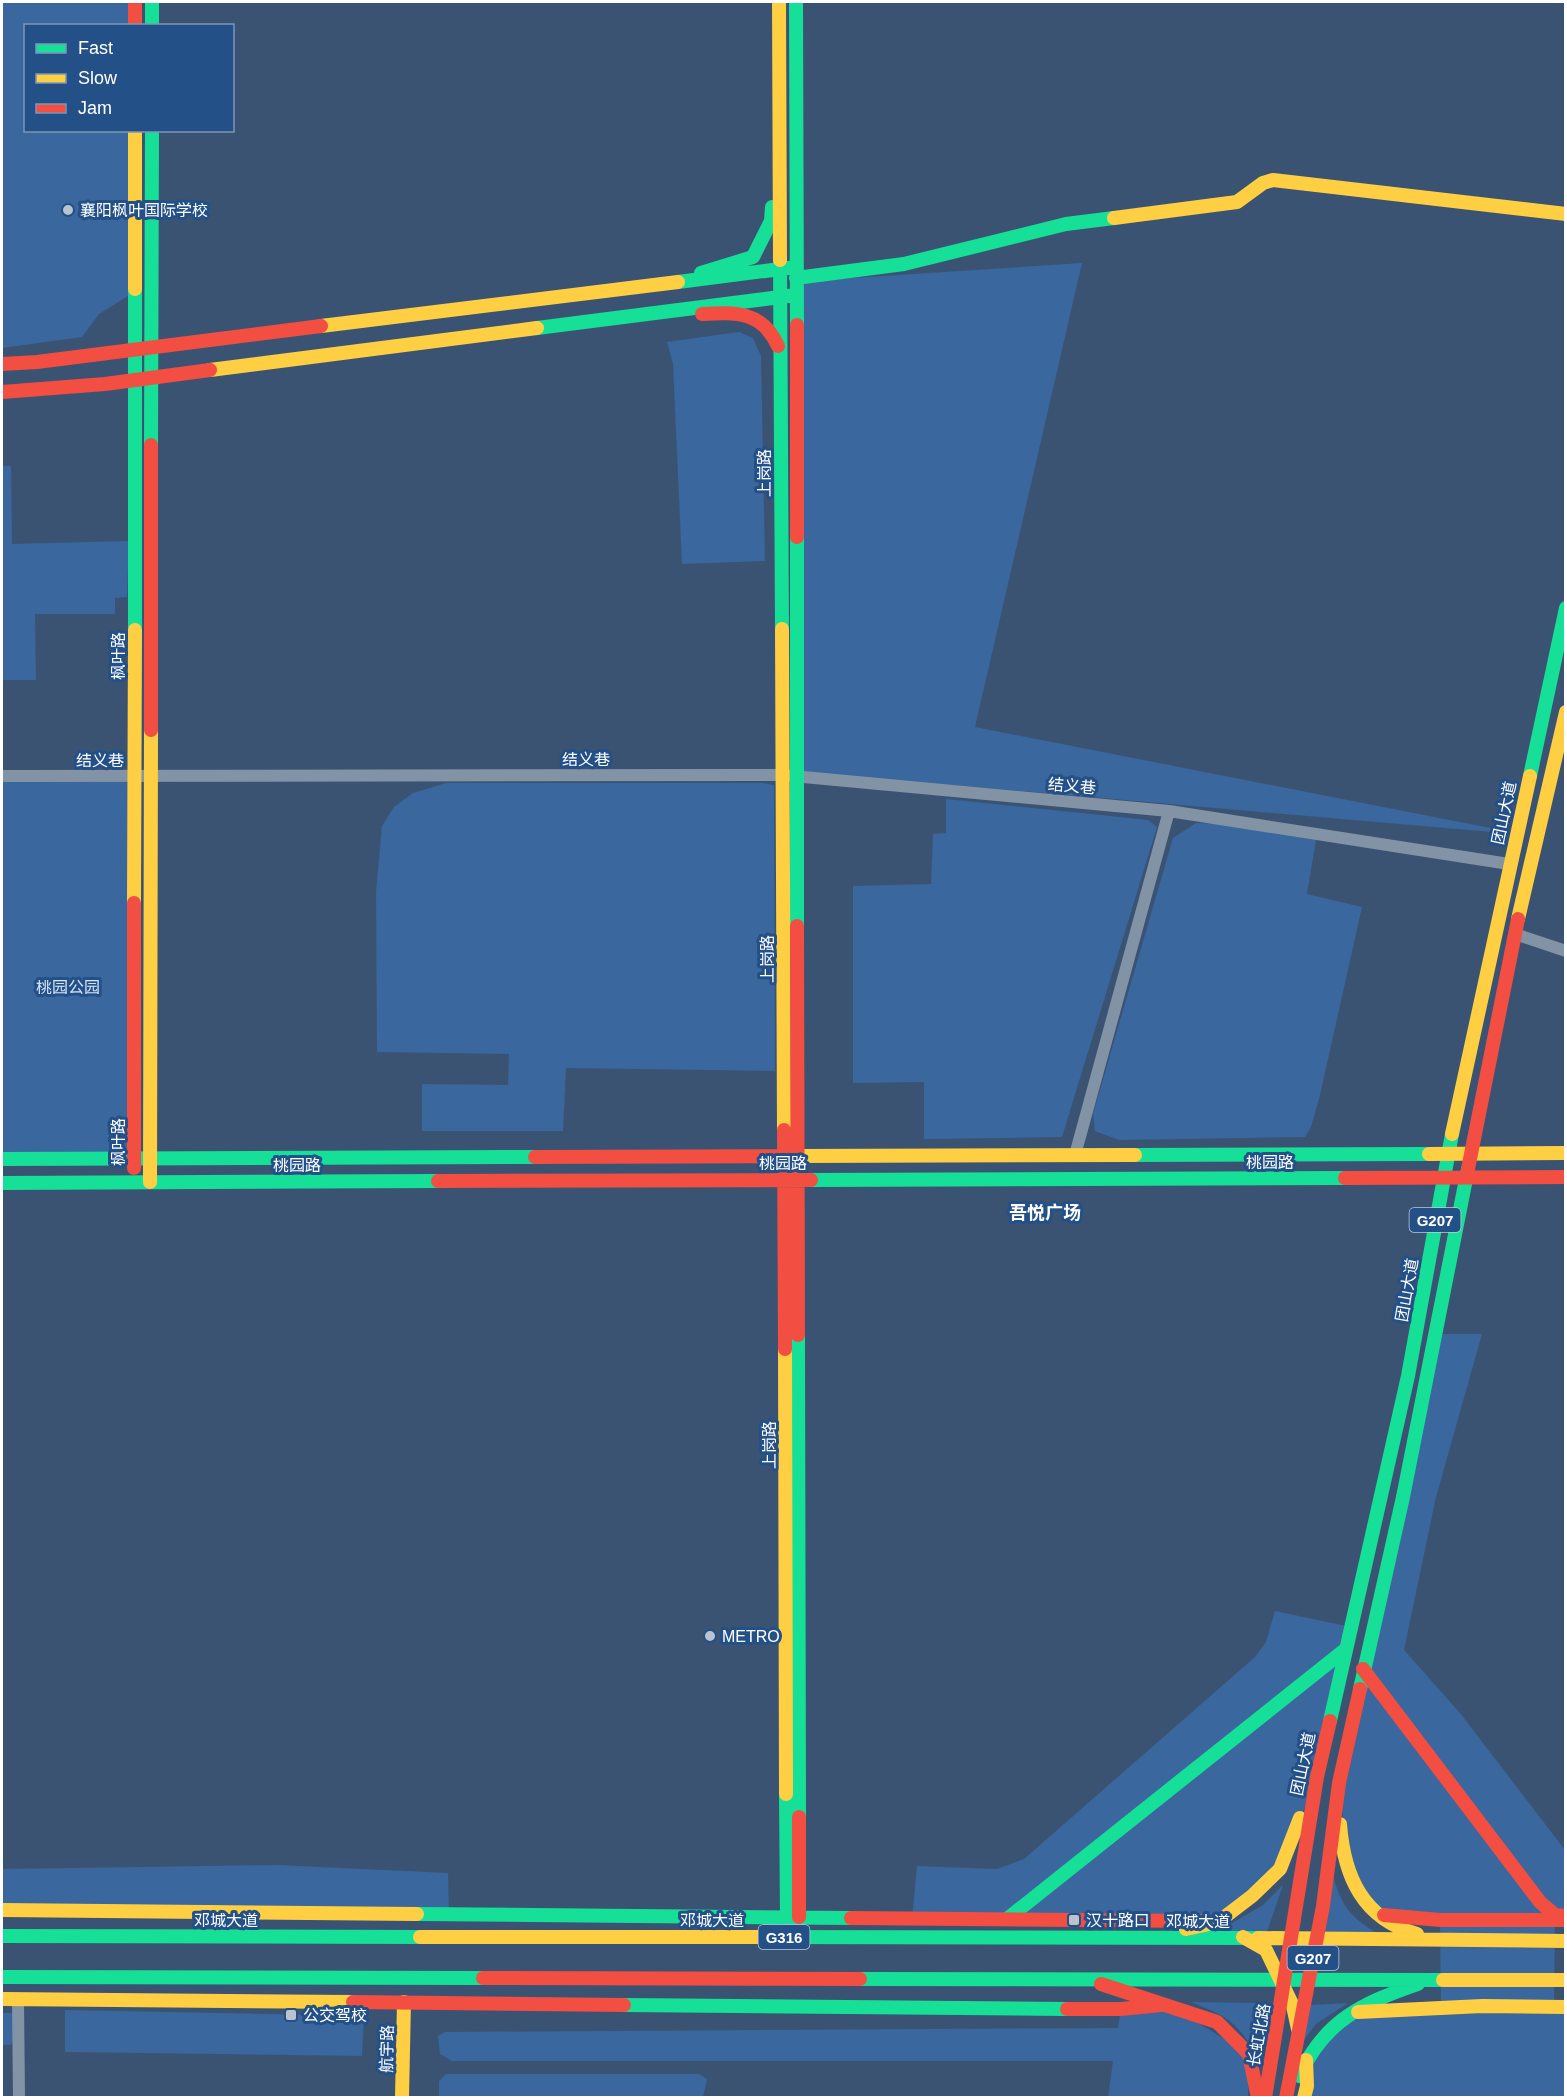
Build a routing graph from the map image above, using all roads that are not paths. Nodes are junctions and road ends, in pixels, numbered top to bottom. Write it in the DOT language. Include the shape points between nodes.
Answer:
graph roads {
  1 [pos="135,2"];
  2 [pos="152,2"];
  3 [pos="779,2"];
  4 [pos="796,2"];
  5 [pos="135,24"];
  6 [pos="152,24"];
  7 [pos="135,132"];
  8 [pos="152,132"];
  9 [pos="780,134"];
  10 [pos="1566,214"];
  11 [pos="780,269"];
  12 [pos="796,272"];
  13 [pos="652,285"];
  14 [pos="796,295"];
  15 [pos="780,297"];
  16 [pos="650,315"];
  17 [pos="152,346"];
  18 [pos="135,349"];
  19 [pos="780,350"];
  20 [pos="2,364"];
  21 [pos="152,379"];
  22 [pos="135,380"];
  23 [pos="2,392"];
  24 [pos="1566,608"];
  25 [pos="1566,712"];
  26 [pos="782,775"];
  27 [pos="2,776"];
  28 [pos="135,776"];
  29 [pos="151,776"];
  30 [pos="797,776"];
  31 [pos="1169,811"];
  32 [pos="1509,864"];
  33 [pos="1515,934"];
  34 [pos="1566,951"];
  35 [pos="791,1130"];
  36 [pos="1448,1152"];
  37 [pos="1471,1152"];
  38 [pos="1566,1153"];
  39 [pos="1075,1155"];
  40 [pos="759,1156"];
  41 [pos="791,1156"];
  42 [pos="822,1156"];
  43 [pos="2,1159"];
  44 [pos="134,1159"];
  45 [pos="150,1159"];
  46 [pos="1566,1177"];
  47 [pos="1443,1178"];
  48 [pos="1466,1178"];
  49 [pos="791,1179"];
  50 [pos="825,1179"];
  51 [pos="759,1180"];
  52 [pos="134,1182"];
  53 [pos="150,1182"];
  54 [pos="2,1183"];
  55 [pos="791,1207"];
  56 [pos="1346,1649"];
  57 [pos="1363,1669"];
  58 [pos="1341,1775"];
  59 [pos="1317,1777"];
  60 [pos="2,1910"];
  61 [pos="1373,1913"];
  62 [pos="793,1917"];
  63 [pos="1566,1918"];
  64 [pos="1006,1919"];
  65 [pos="1218,1922"];
  66 [pos="2,1936"];
  67 [pos="1153,1938"];
  68 [pos="1292,1938"];
  69 [pos="1316,1938"];
  70 [pos="1435,1940"];
  71 [pos="1566,1941"];
  72 [pos="2,1977"];
  73 [pos="40,1977"];
  74 [pos="1077,1977"];
  75 [pos="1285,1978"];
  76 [pos="1309,1978"];
  77 [pos="1433,1979"];
  78 [pos="1566,1980"];
  79 [pos="2,1999"];
  80 [pos="18,1999"];
  81 [pos="40,1999"];
  82 [pos="404,2002"];
  83 [pos="1169,2005"];
  84 [pos="1566,2007"];
  85 [pos="1349,2014"];
  86 [pos="1305,2058"];
  87 [pos="1253,2072"];
  88 [pos="19,2097"];
  89 [pos="402,2097"];
  90 [pos="1248,2097"];
  91 [pos="1258,2097"];
  92 [pos="1265,2097"];
  93 [pos="1288,2097"];
  94 [pos="1304,2097"];
  1 -- 5 [label="main road"];
  2 -- 6 [label="main road"];
  3 -- 9 [label="main road, 上岗路"];
  4 -- 12 [label="main road, 上岗路"];
  7 -- 18 [label="main road, 枫叶路"];
  8 -- 17 [label="main road, 枫叶路"];
  9 -- 11 [label="main road, 上岗路"];
  9 -- 13 [label="main road" via="771,221 753,257"];
  10 -- 12 [label="main road" via="1273,180 1264,181 1237,202 1066,224 904,264"];
  11 -- 12 [label="main road"];
  11 -- 13 [label="main road"];
  11 -- 15 [label="main road, 上岗路"];
  12 -- 14 [label="main road, 上岗路"];
  13 -- 17 [label="main road"];
  14 -- 15 [label="main road"];
  14 -- 30 [label="main road, 上岗路"];
  15 -- 16 [label="main road"];
  15 -- 19 [label="main road, 上岗路"];
  16 -- 19 [label="main road" via="727,313 751,318 768,326"];
  16 -- 21 [label="main road"];
  17 -- 18 [label="main road"];
  17 -- 21 [label="main road, 枫叶路"];
  18 -- 20 [label="main road"];
  18 -- 22 [label="main road, 枫叶路"];
  19 -- 26 [label="main road, 上岗路"];
  21 -- 22 [label="main road"];
  21 -- 29 [label="main road, 枫叶路"];
  22 -- 23 [label="main road"];
  22 -- 28 [label="main road, 枫叶路"];
  24 -- 32 [label="main road, 团山大道 / G207"];
  25 -- 33 [label="main road, G207"];
  26 -- 29 [label="street, 结义巷"];
  26 -- 30 [label="street, 结义巷"];
  26 -- 35 [label="main road, 上岗路"];
  27 -- 28 [label="street, 结义巷"];
  28 -- 29 [label="street, 结义巷"];
  28 -- 44 [label="main road, 枫叶路"];
  29 -- 45 [label="main road, 枫叶路"];
  30 -- 31 [label="street, 结义巷"];
  30 -- 35 [label="main road, 上岗路"];
  31 -- 32 [label="street, 结义巷"];
  31 -- 39 [label="street"];
  32 -- 36 [label="main road, 团山大道 / G207"];
  33 -- 34 [label="street"];
  33 -- 37 [label="main road, G207"];
  35 -- 40 [label="main road"];
  35 -- 41 [label="main road, 上岗路"];
  35 -- 42 [label="main road"];
  36 -- 37 [label="main road, 桃园路"];
  36 -- 39 [label="main road, 桃园路"];
  36 -- 47 [label="main road, 团山大道 / G207"];
  37 -- 38 [label="main road, 桃园路"];
  37 -- 48 [label="main road, G207"];
  39 -- 42 [label="main road, 桃园路"];
  40 -- 41 [label="main road, 桃园路"];
  40 -- 45 [label="main road, 桃园路"];
  41 -- 42 [label="main road, 桃园路"];
  41 -- 49 [label="main road, 上岗路"];
  43 -- 44 [label="main road, 桃园路"];
  44 -- 45 [label="main road, 桃园路"];
  44 -- 52 [label="main road, 枫叶路"];
  45 -- 53 [label="main road, 枫叶路"];
  46 -- 48 [label="main road, 桃园路"];
  47 -- 48 [label="main road, 桃园路"];
  47 -- 50 [label="main road, 桃园路"];
  47 -- 56 [label="main road, 团山大道 / G207" via="1408,1376"];
  48 -- 57 [label="main road, G207" via="1403,1497"];
  49 -- 50 [label="main road, 桃园路"];
  49 -- 51 [label="main road, 桃园路"];
  49 -- 55 [label="main road, 上岗路"];
  50 -- 55 [label="main road"];
  51 -- 53 [label="main road, 桃园路"];
  51 -- 55 [label="main road"];
  52 -- 53 [label="main road, 桃园路"];
  52 -- 54 [label="main road, 桃园路"];
  55 -- 62 [label="main road, 上岗路"];
  56 -- 59 [label="main road, 团山大道 / G207"];
  56 -- 64 [label="main road"];
  57 -- 58 [label="main road, G207"];
  57 -- 63 [label="main road" via="1540,1902 1555,1915"];
  58 -- 61 [label="main road" via="1340,1837 1350,1875"];
  58 -- 69 [label="main road, G207"];
  59 -- 65 [label="main road" via="1280,1869"];
  59 -- 68 [label="main road, 团山大道 / G207"];
  60 -- 62 [label="main road"];
  61 -- 63 [label="main road" via="1401,1919"];
  61 -- 70 [label="main road" via="1401,1930"];
  62 -- 64 [label="main road"];
  64 -- 65 [label="main road"];
  65 -- 67 [label="main road"];
  65 -- 86 [label="main road" via="1266,1950 1293,2006"];
  66 -- 67 [label="main road, 邓城大道 / G316"];
  67 -- 68 [label="main road, 邓城大道 / G316"];
  68 -- 69 [label="main road, 邓城大道 / G316"];
  68 -- 75 [label="main road, 团山大道 / G207"];
  69 -- 70 [label="main road, 邓城大道 / G316"];
  69 -- 76 [label="main road, G207"];
  70 -- 71 [label="main road, 邓城大道 / G316"];
  72 -- 73 [label="main road"];
  73 -- 74 [label="main road"];
  73 -- 81 [label="main road"];
  74 -- 75 [label="main road"];
  74 -- 83 [label="main road"];
  75 -- 76 [label="main road"];
  75 -- 92 [label="main road, 长虹北路 / G207"];
  76 -- 77 [label="main road"];
  76 -- 93 [label="main road, G207"];
  77 -- 78 [label="main road"];
  77 -- 85 [label="main road" via="1381,1996"];
  79 -- 80 [label="main road"];
  80 -- 81 [label="main road"];
  80 -- 88 [label="street"];
  81 -- 82 [label="main road"];
  82 -- 83 [label="main road" via="1110,2009"];
  82 -- 89 [label="main road, 航宇路"];
  83 -- 87 [label="main road" via="1217,2022 1249,2054"];
  84 -- 85 [label="main road" via="1472,2007"];
  85 -- 86 [label="main road" via="1323,2033"];
  86 -- 93 [label="main road"];
  86 -- 94 [label="main road"];
  87 -- 90 [label="main road"];
  87 -- 91 [label="main road"];
}
